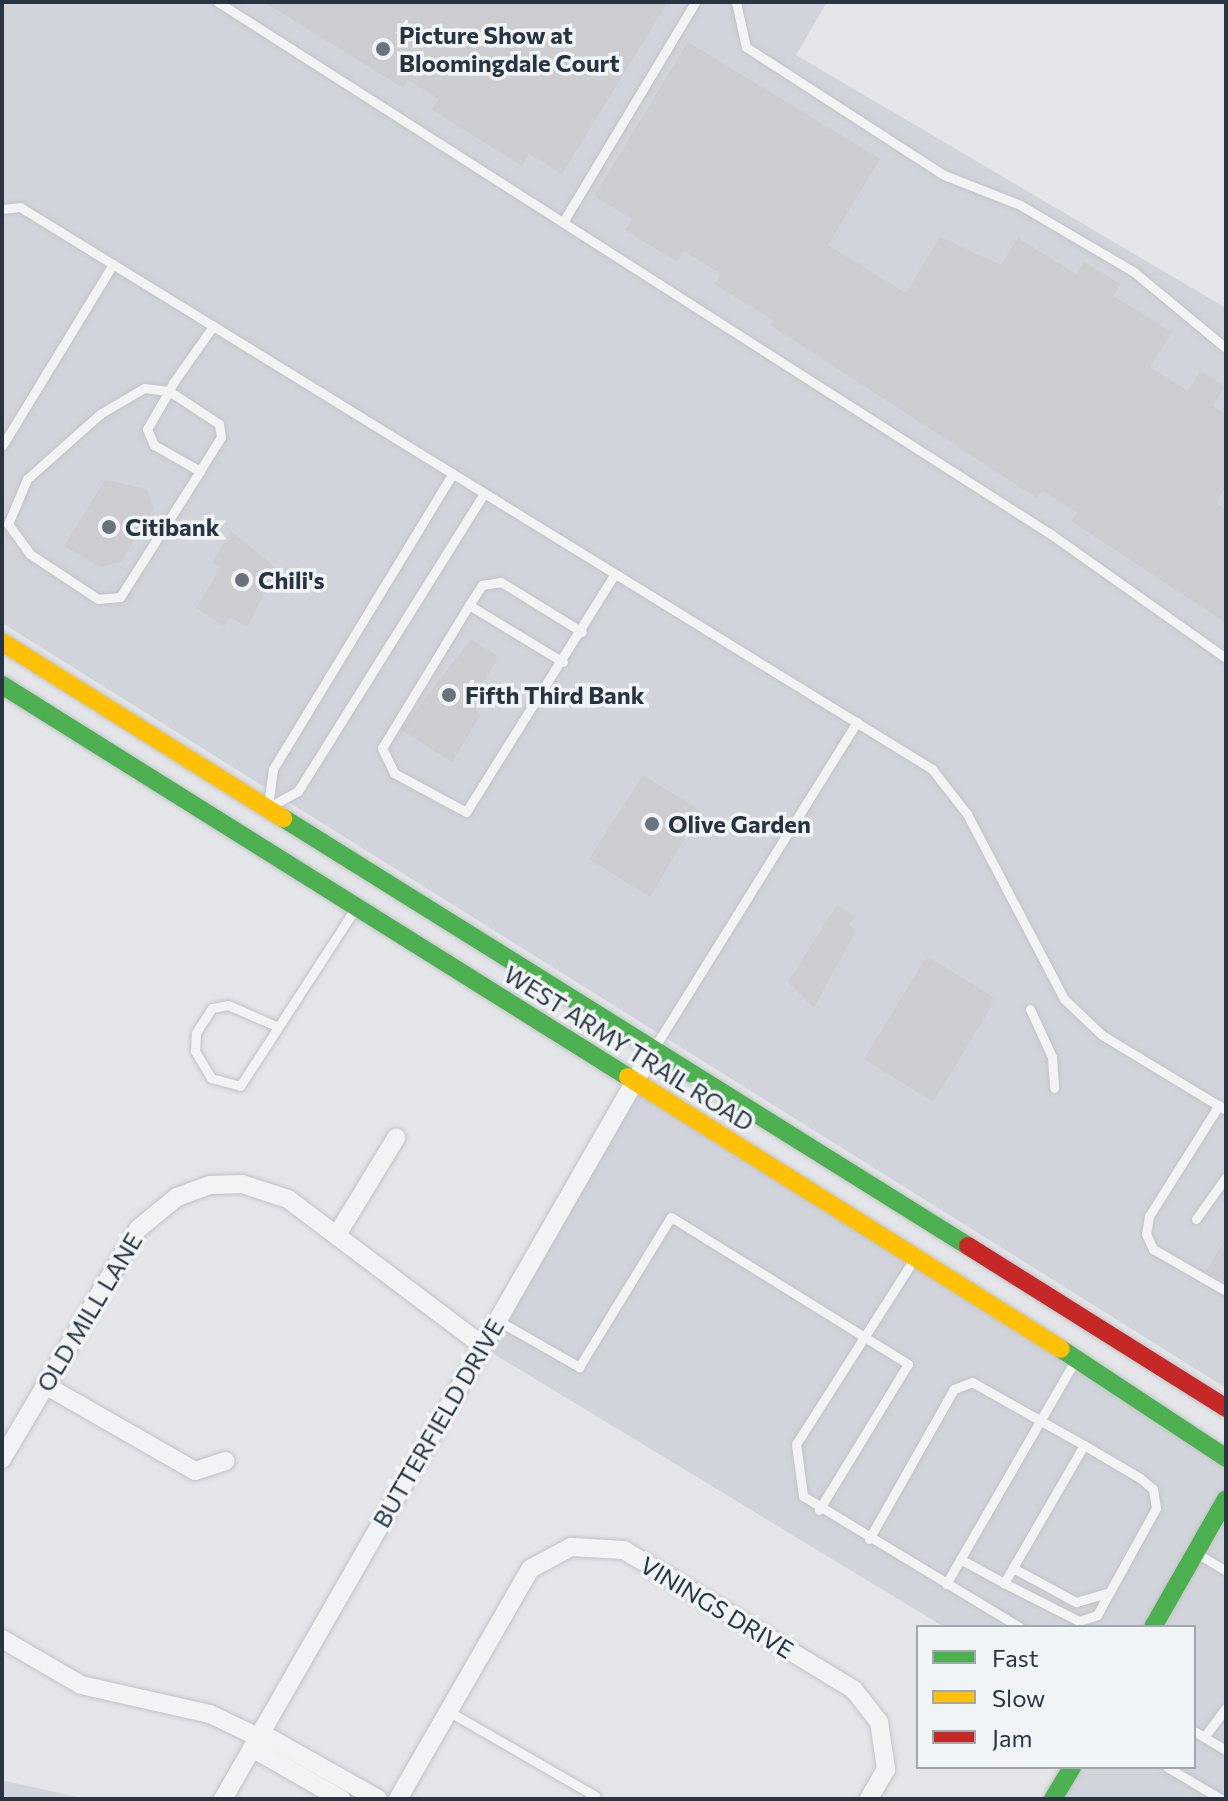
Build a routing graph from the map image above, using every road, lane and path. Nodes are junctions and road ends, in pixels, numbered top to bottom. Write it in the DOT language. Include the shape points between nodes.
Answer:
graph roads {
  1 [pos="218,2"];
  2 [pos="695,2"];
  3 [pos="736,2"];
  4 [pos="2,209"];
  5 [pos="563,222"];
  6 [pos="113,264"];
  7 [pos="213,326"];
  8 [pos="1226,348"];
  9 [pos="169,391"];
  10 [pos="2,446"];
  11 [pos="200,471"];
  12 [pos="453,473"];
  13 [pos="484,493"];
  14 [pos="615,574"];
  15 [pos="469,605"];
  16 [pos="582,632"];
  17 [pos="2,642"];
  18 [pos="1226,658"];
  19 [pos="563,662"];
  20 [pos="2,685"];
  21 [pos="857,722"];
  22 [pos="268,808"];
  23 [pos="247,838"];
  24 [pos="357,906"];
  25 [pos="1030,1009"];
  26 [pos="276,1026"];
  27 [pos="654,1048"];
  28 [pos="636,1079"];
  29 [pos="1054,1088"];
  30 [pos="1222,1108"];
  31 [pos="396,1138"];
  32 [pos="1222,1180"];
  33 [pos="1196,1219"];
  34 [pos="337,1235"];
  35 [pos="916,1256"];
  36 [pos="1226,1291"];
  37 [pos="497,1320"];
  38 [pos="863,1334"];
  39 [pos="482,1345"];
  40 [pos="1076,1359"];
  41 [pos="45,1385"];
  42 [pos="1226,1408"];
  43 [pos="1039,1419"];
  44 [pos="1084,1445"];
  45 [pos="1226,1458"];
  46 [pos="2,1459"];
  47 [pos="225,1461"];
  48 [pos="1226,1499"];
  49 [pos="819,1510"];
  50 [pos="869,1539"];
  51 [pos="1196,1553"];
  52 [pos="960,1559"];
  53 [pos="1013,1568"];
  54 [pos="1226,1571"];
  55 [pos="1004,1583"];
  56 [pos="946,1584"];
  57 [pos="1107,1593"];
  58 [pos="1016,1625"];
  59 [pos="1154,1625"];
  60 [pos="2,1639"];
  61 [pos="1226,1708"];
  62 [pos="448,1711"];
  63 [pos="1196,1732"];
  64 [pos="1204,1737"];
  65 [pos="257,1739"];
  66 [pos="1226,1750"];
  67 [pos="1071,1769"];
  68 [pos="1170,1769"];
  69 [pos="595,1796"];
  70 [pos="223,1799"];
  71 [pos="341,1799"];
  72 [pos="378,1799"];
  73 [pos="398,1799"];
  74 [pos="869,1799"];
  75 [pos="1053,1799"];
  76 [pos="1221,1799"];
  1 -- 5 [label="lane"];
  2 -- 5 [label="lane"];
  3 -- 8 [label="lane" via="746,47 944,175 1020,205 1134,272"];
  4 -- 6 [label="lane" via="20,207"];
  5 -- 18 [label="lane" via="1052,535"];
  6 -- 7 [label="lane"];
  6 -- 10 [label="lane"];
  7 -- 9 [label="lane"];
  7 -- 12 [label="lane"];
  9 -- 11 [label="lane" via="219,424 221,437"];
  9 -- 11 [label="lane" via="147,429 154,445"];
  9 -- 11 [label="lane" via="144,388 100,414 27,479 8,524 30,554 98,599 120,597"];
  12 -- 13 [label="lane"];
  12 -- 22 [label="lane" via="273,769"];
  13 -- 14 [label="lane"];
  13 -- 22 [label="lane" via="298,791"];
  14 -- 16 [label="lane"];
  14 -- 21 [label="lane"];
  15 -- 16 [label="lane" via="482,585 501,582"];
  15 -- 19 [label="lane"];
  15 -- 19 [label="lane" via="382,748 394,773 466,812"];
  16 -- 19 [label="lane"];
  17 -- 22 [label="main road, WEST ARMY TRAIL ROAD"];
  20 -- 23 [label="main road, WEST ARMY TRAIL ROAD"];
  21 -- 27 [label="lane"];
  21 -- 30 [label="lane" via="932,769 953,793 1064,999 1102,1035"];
  22 -- 23 [label="main road"];
  22 -- 27 [label="main road, WEST ARMY TRAIL ROAD"];
  23 -- 24 [label="main road, WEST ARMY TRAIL ROAD"];
  24 -- 26 [label="lane"];
  24 -- 28 [label="main road, WEST ARMY TRAIL ROAD"];
  25 -- 29 [label="lane" via="1052,1057"];
  26 -- 26 [label="lane" via="240,1086 211,1078 195,1051 196,1033 212,1008 228,1005"];
  27 -- 28 [label="street, BUTTERFIELD DRIVE"];
  27 -- 42 [label="main road, WEST ARMY TRAIL ROAD"];
  28 -- 35 [label="main road, WEST ARMY TRAIL ROAD"];
  28 -- 37 [label="street, BUTTERFIELD DRIVE"];
  30 -- 36 [label="lane" via="1149,1216 1153,1249"];
  31 -- 34 [label="street"];
  32 -- 33 [label="lane"];
  34 -- 39 [label="street, OLD MILL LANE"];
  34 -- 41 [label="street, OLD MILL LANE" via="270,1190 227,1184 177,1197 132,1237"];
  35 -- 38 [label="lane"];
  35 -- 40 [label="main road, WEST ARMY TRAIL ROAD"];
  37 -- 38 [label="lane" via="579,1367 671,1217"];
  37 -- 39 [label="street, BUTTERFIELD DRIVE"];
  38 -- 49 [label="lane" via="792,1457 803,1496"];
  38 -- 49 [label="lane" via="908,1364"];
  39 -- 65 [label="street, BUTTERFIELD DRIVE"];
  40 -- 43 [label="lane"];
  40 -- 45 [label="main road, WEST ARMY TRAIL ROAD"];
  41 -- 46 [label="street, OLD MILL LANE"];
  41 -- 47 [label="street" via="195,1471"];
  43 -- 44 [label="lane"];
  43 -- 50 [label="lane" via="972,1382 954,1389"];
  43 -- 52 [label="lane"];
  44 -- 53 [label="lane"];
  44 -- 57 [label="lane" via="1153,1489 1156,1508"];
  48 -- 51 [label="main road"];
  49 -- 50 [label="lane"];
  50 -- 56 [label="lane"];
  51 -- 54 [label="lane"];
  51 -- 59 [label="main road"];
  52 -- 55 [label="lane"];
  52 -- 56 [label="lane"];
  53 -- 55 [label="lane"];
  53 -- 57 [label="lane" via="1076,1602"];
  55 -- 57 [label="lane" via="1079,1621 1097,1615"];
  56 -- 58 [label="lane"];
  60 -- 65 [label="street" via="81,1685 196,1709"];
  61 -- 64 [label="lane"];
  62 -- 69 [label="lane"];
  62 -- 73 [label="street, VININGS DRIVE"];
  62 -- 74 [label="street, VININGS DRIVE" via="530,1569 571,1547 624,1550 854,1690 879,1722 886,1769"];
  63 -- 64 [label="lane"];
  64 -- 66 [label="lane"];
  65 -- 70 [label="street, BUTTERFIELD DRIVE"];
  65 -- 71 [label="street"];
  65 -- 72 [label="street"];
  67 -- 75 [label="main road"];
  68 -- 76 [label="lane"];
}
